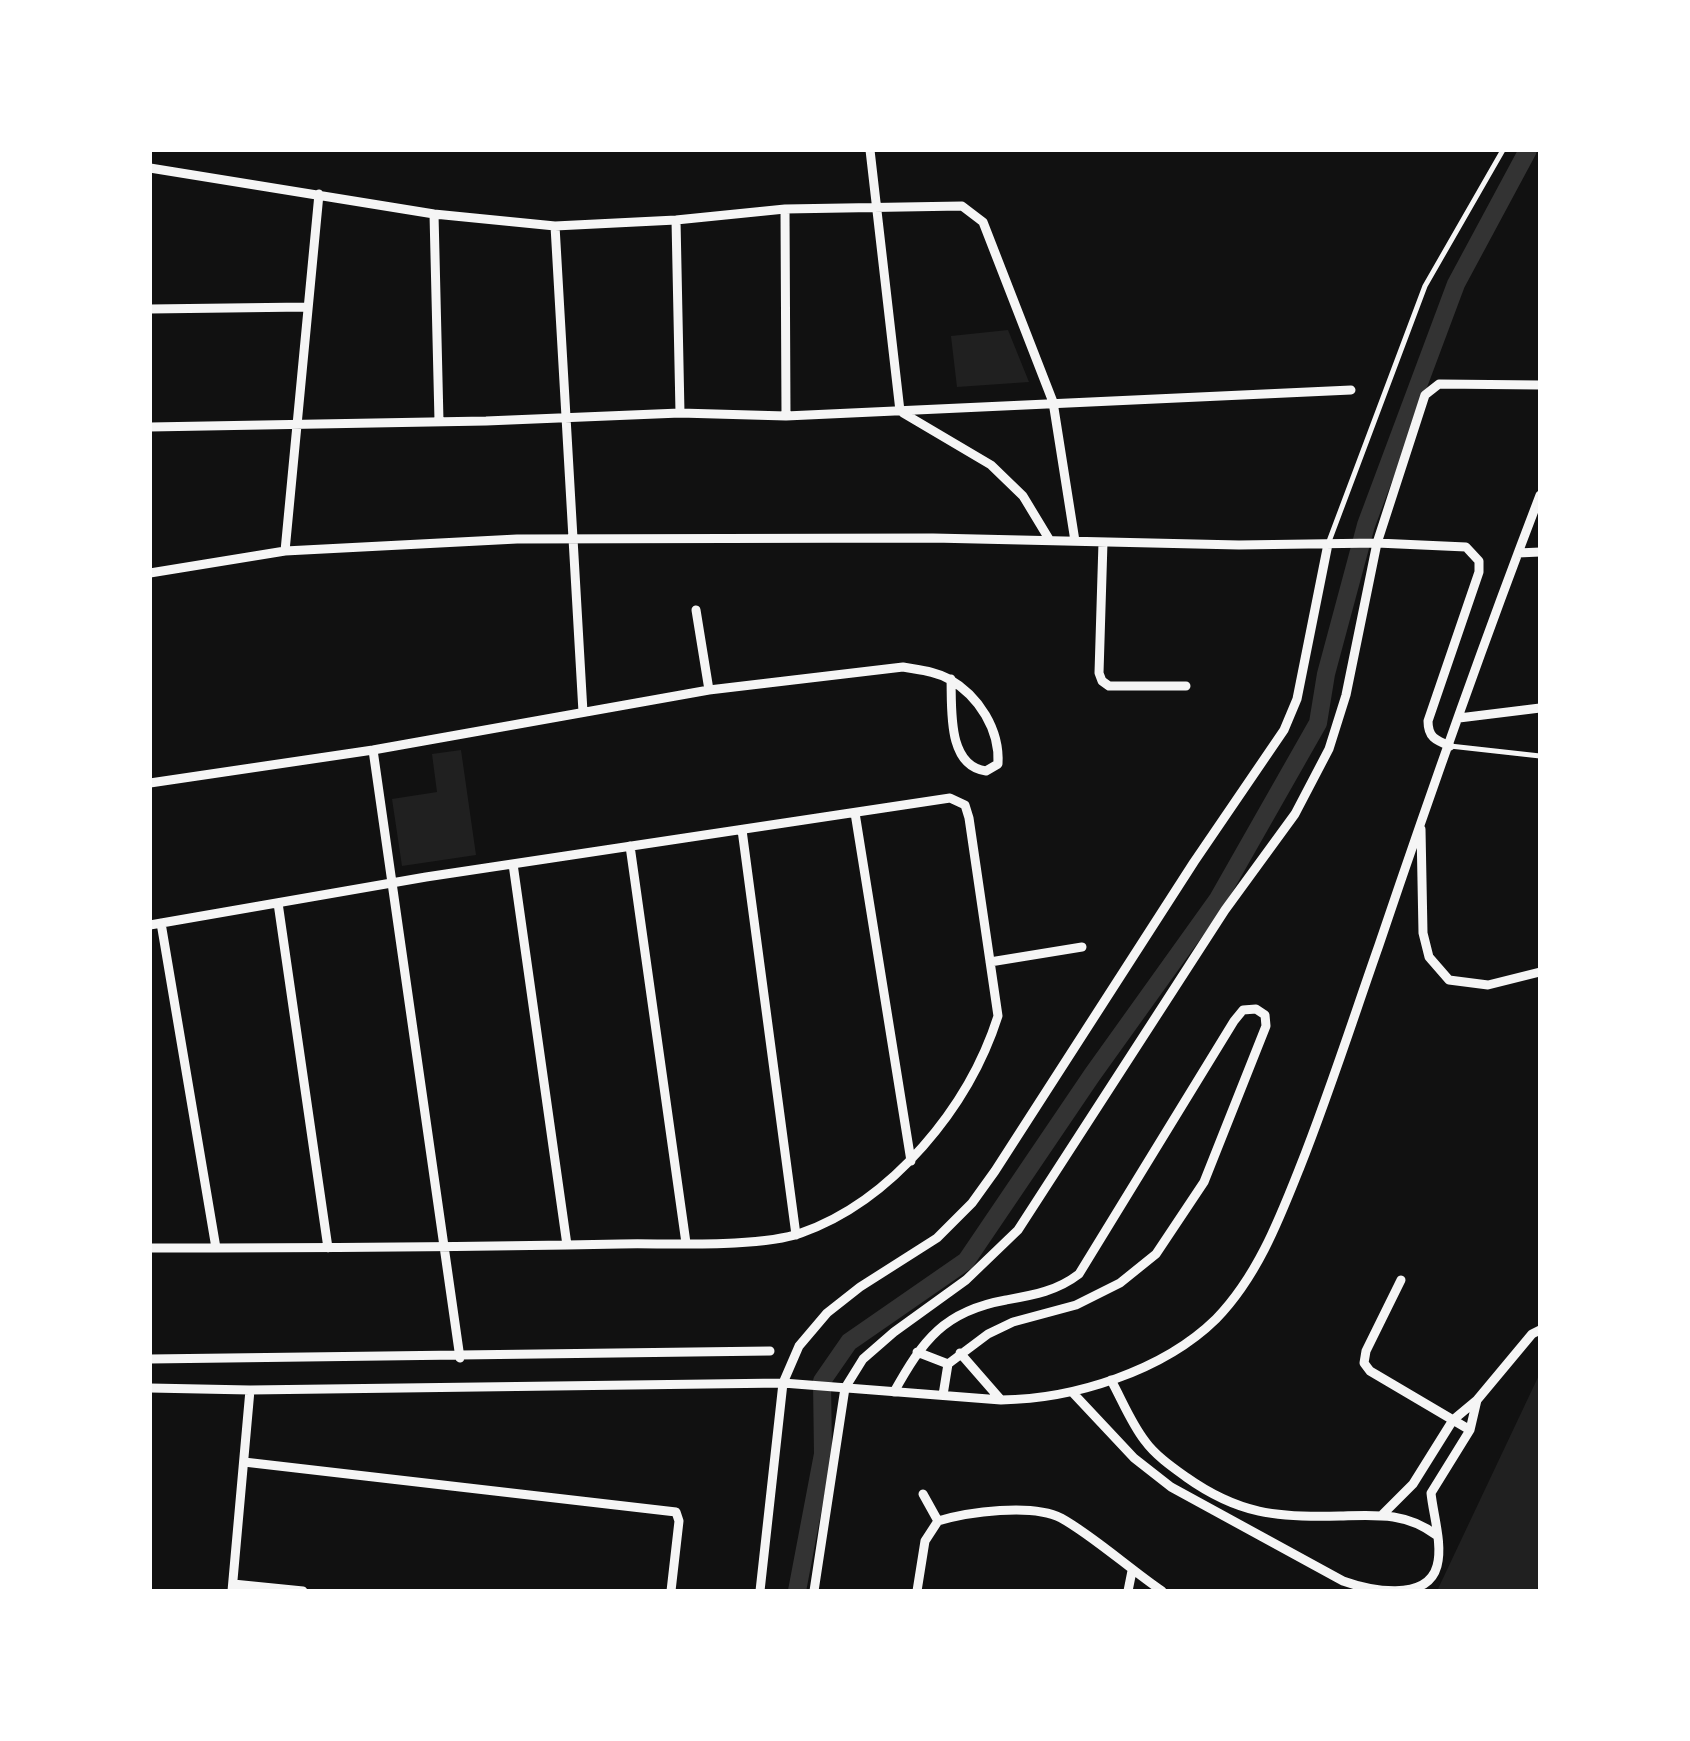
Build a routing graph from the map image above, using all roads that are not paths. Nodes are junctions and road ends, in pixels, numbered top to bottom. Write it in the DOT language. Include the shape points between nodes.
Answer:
graph roads {
  1 [pos="870,150"];
  2 [pos="1503,150"];
  3 [pos="150,168"];
  4 [pos="320,194"];
  5 [pos="879,207"];
  6 [pos="785,210"];
  7 [pos="434,214"];
  8 [pos="676,220"];
  9 [pos="555,226"];
  10 [pos="306,307"];
  11 [pos="150,309"];
  12 [pos="1540,385"];
  13 [pos="1351,390"];
  14 [pos="1054,402"];
  15 [pos="900,412"];
  16 [pos="680,413"];
  17 [pos="786,416"];
  18 [pos="564,418"];
  19 [pos="439,421"];
  20 [pos="295,424"];
  21 [pos="150,426"];
  22 [pos="1540,495"];
  23 [pos="571,539"];
  24 [pos="1049,539"];
  25 [pos="1075,540"];
  26 [pos="1104,542"];
  27 [pos="1377,543"];
  28 [pos="1328,544"];
  29 [pos="285,551"];
  30 [pos="1518,552"];
  31 [pos="1540,552"];
  32 [pos="150,573"];
  33 [pos="696,610"];
  34 [pos="950,679"];
  35 [pos="1186,686"];
  36 [pos="710,690"];
  37 [pos="1540,708"];
  38 [pos="583,712"];
  39 [pos="1459,718"];
  40 [pos="1450,746"];
  41 [pos="374,750"];
  42 [pos="1540,756"];
  43 [pos="150,783"];
  44 [pos="855,812"];
  45 [pos="1421,821"];
  46 [pos="742,830"];
  47 [pos="630,846"];
  48 [pos="513,864"];
  49 [pos="394,883"];
  50 [pos="278,903"];
  51 [pos="156,924"];
  52 [pos="1082,947"];
  53 [pos="990,962"];
  54 [pos="1540,972"];
  55 [pos="911,1161"];
  56 [pos="796,1235"];
  57 [pos="686,1243"];
  58 [pos="567,1245"];
  59 [pos="150,1248"];
  60 [pos="216,1248"];
  61 [pos="328,1248"];
  62 [pos="446,1248"];
  63 [pos="1400,1280"];
  64 [pos="1540,1330"];
  65 [pos="770,1352"];
  66 [pos="917,1352"];
  67 [pos="960,1352"];
  68 [pos="460,1358"];
  69 [pos="150,1359"];
  70 [pos="948,1364"];
  71 [pos="1111,1380"];
  72 [pos="783,1383"];
  73 [pos="150,1388"];
  74 [pos="845,1388"];
  75 [pos="250,1390"];
  76 [pos="894,1392"];
  77 [pos="1072,1393"];
  78 [pos="943,1395"];
  79 [pos="1001,1400"];
  80 [pos="1477,1400"];
  81 [pos="1453,1420"];
  82 [pos="1470,1430"];
  83 [pos="244,1462"];
  84 [pos="1413,1484"];
  85 [pos="1430,1493"];
  86 [pos="923,1494"];
  87 [pos="1383,1514"];
  88 [pos="938,1520"];
  89 [pos="1436,1535"];
  90 [pos="1132,1570"];
  91 [pos="233,1587"];
  92 [pos="1360,1589"];
  93 [pos="303,1591"];
  94 [pos="671,1591"];
  95 [pos="760,1591"];
  96 [pos="814,1591"];
  97 [pos="917,1591"];
  98 [pos="1128,1591"];
  99 [pos="1162,1591"];
  1 -- 5 [label="street"];
  2 -- 28 [label="lane" via="1425,286"];
  3 -- 4 [label="street"];
  4 -- 7 [label="street"];
  4 -- 10 [label="street"];
  5 -- 6 [label="street"];
  5 -- 14 [label="street" via="962,206 983,222"];
  5 -- 15 [label="street"];
  6 -- 8 [label="street"];
  6 -- 17 [label="street"];
  7 -- 9 [label="street"];
  7 -- 19 [label="street"];
  8 -- 9 [label="street"];
  8 -- 16 [label="street"];
  9 -- 18 [label="street"];
  10 -- 11 [label="street"];
  10 -- 20 [label="street"];
  12 -- 27 [label="street" via="1439,384 1425,395"];
  13 -- 14 [label="street"];
  14 -- 15 [label="street"];
  14 -- 25 [label="street"];
  15 -- 17 [label="street"];
  15 -- 24 [label="street" via="991,464 1023,496"];
  16 -- 17 [label="street"];
  16 -- 18 [label="street"];
  18 -- 19 [label="street"];
  18 -- 23 [label="street"];
  19 -- 20 [label="street"];
  20 -- 21 [label="street"];
  20 -- 29 [label="street"];
  22 -- 30 [label="street"];
  23 -- 24 [label="street"];
  23 -- 29 [label="street"];
  23 -- 38 [label="street"];
  24 -- 25 [label="street"];
  25 -- 26 [label="street"];
  26 -- 28 [label="street"];
  26 -- 35 [label="street" via="1102,681"];
  27 -- 28 [label="street"];
  27 -- 40 [label="street" via="1466,547 1479,561 1428,721 1434,740"];
  27 -- 74 [label="street" via="1346,695 1328,750 1295,814 1224,910 1018,1230 864,1359"];
  28 -- 72 [label="street" via="1298,699 1254,777 972,1203 938,1238 827,1313 799,1346"];
  29 -- 32 [label="street"];
  30 -- 31 [label="street"];
  30 -- 39 [label="street"];
  33 -- 36 [label="street"];
  34 -- 34 [label="street" via="994,726 998,764 986,771 965,763 956,743"];
  34 -- 36 [label="street" via="903,668"];
  36 -- 38 [label="street"];
  37 -- 39 [label="street"];
  38 -- 41 [label="street"];
  39 -- 40 [label="street"];
  40 -- 42 [label="lane"];
  40 -- 45 [label="street"];
  41 -- 43 [label="street"];
  41 -- 49 [label="street"];
  44 -- 46 [label="street"];
  44 -- 53 [label="street" via="950,798 965,805"];
  44 -- 55 [label="street"];
  45 -- 54 [label="street" via="1428,957 1449,980 1488,985"];
  45 -- 71 [label="street" via="1324,1105 1269,1240 1217,1318 1185,1345"];
  46 -- 47 [label="street"];
  46 -- 56 [label="street"];
  47 -- 48 [label="street"];
  47 -- 57 [label="street"];
  48 -- 49 [label="street"];
  48 -- 58 [label="street"];
  49 -- 50 [label="street"];
  49 -- 62 [label="street"];
  50 -- 51 [label="street"];
  50 -- 61 [label="street"];
  51 -- 60 [label="street"];
  52 -- 53 [label="street"];
  53 -- 55 [label="street" via="998,1016 991,1039 942,1124"];
  55 -- 56 [label="street" via="854,1206"];
  56 -- 57 [label="street"];
  57 -- 58 [label="street"];
  58 -- 62 [label="street"];
  59 -- 60 [label="street"];
  60 -- 61 [label="street"];
  61 -- 62 [label="street"];
  62 -- 68 [label="street"];
  63 -- 81 [label="street" via="1364,1363"];
  64 -- 80 [label="street"];
  65 -- 68 [label="street"];
  66 -- 67 [label="street" via="963,1312 1062,1288 1079,1274 1234,1021 1242,1010 1265,1015 1204,1182 1156,1254 1120,1283 1076,1305 1013,1322"];
  66 -- 70 [label="street"];
  66 -- 76 [label="street"];
  67 -- 70 [label="street"];
  67 -- 79 [label="street"];
  68 -- 69 [label="street"];
  70 -- 78 [label="street"];
  71 -- 77 [label="street"];
  71 -- 87 [label="street" via="1146,1442 1209,1494 1250,1512 1289,1518"];
  72 -- 74 [label="street"];
  72 -- 75 [label="street"];
  72 -- 95 [label="street"];
  73 -- 75 [label="street"];
  74 -- 76 [label="street"];
  74 -- 96 [label="street"];
  75 -- 83 [label="street"];
  76 -- 78 [label="street"];
  77 -- 79 [label="street"];
  77 -- 92 [label="street" via="1170,1487"];
  78 -- 79 [label="street"];
  80 -- 81 [label="street"];
  80 -- 82 [label="street"];
  81 -- 82 [label="street"];
  81 -- 84 [label="street"];
  82 -- 85 [label="street"];
  83 -- 91 [label="street"];
  83 -- 94 [label="street" via="676,1512"];
  84 -- 85 [label="street"];
  84 -- 87 [label="street"];
  85 -- 89 [label="street"];
  86 -- 88 [label="street"];
  87 -- 89 [label="street"];
  88 -- 90 [label="street" via="983,1512 1058,1516"];
  88 -- 97 [label="street" via="925,1541"];
  89 -- 92 [label="street" via="1438,1563 1426,1581 1409,1589"];
  90 -- 98 [label="street"];
  90 -- 99 [label="street"];
  91 -- 93 [label="street"];
}
